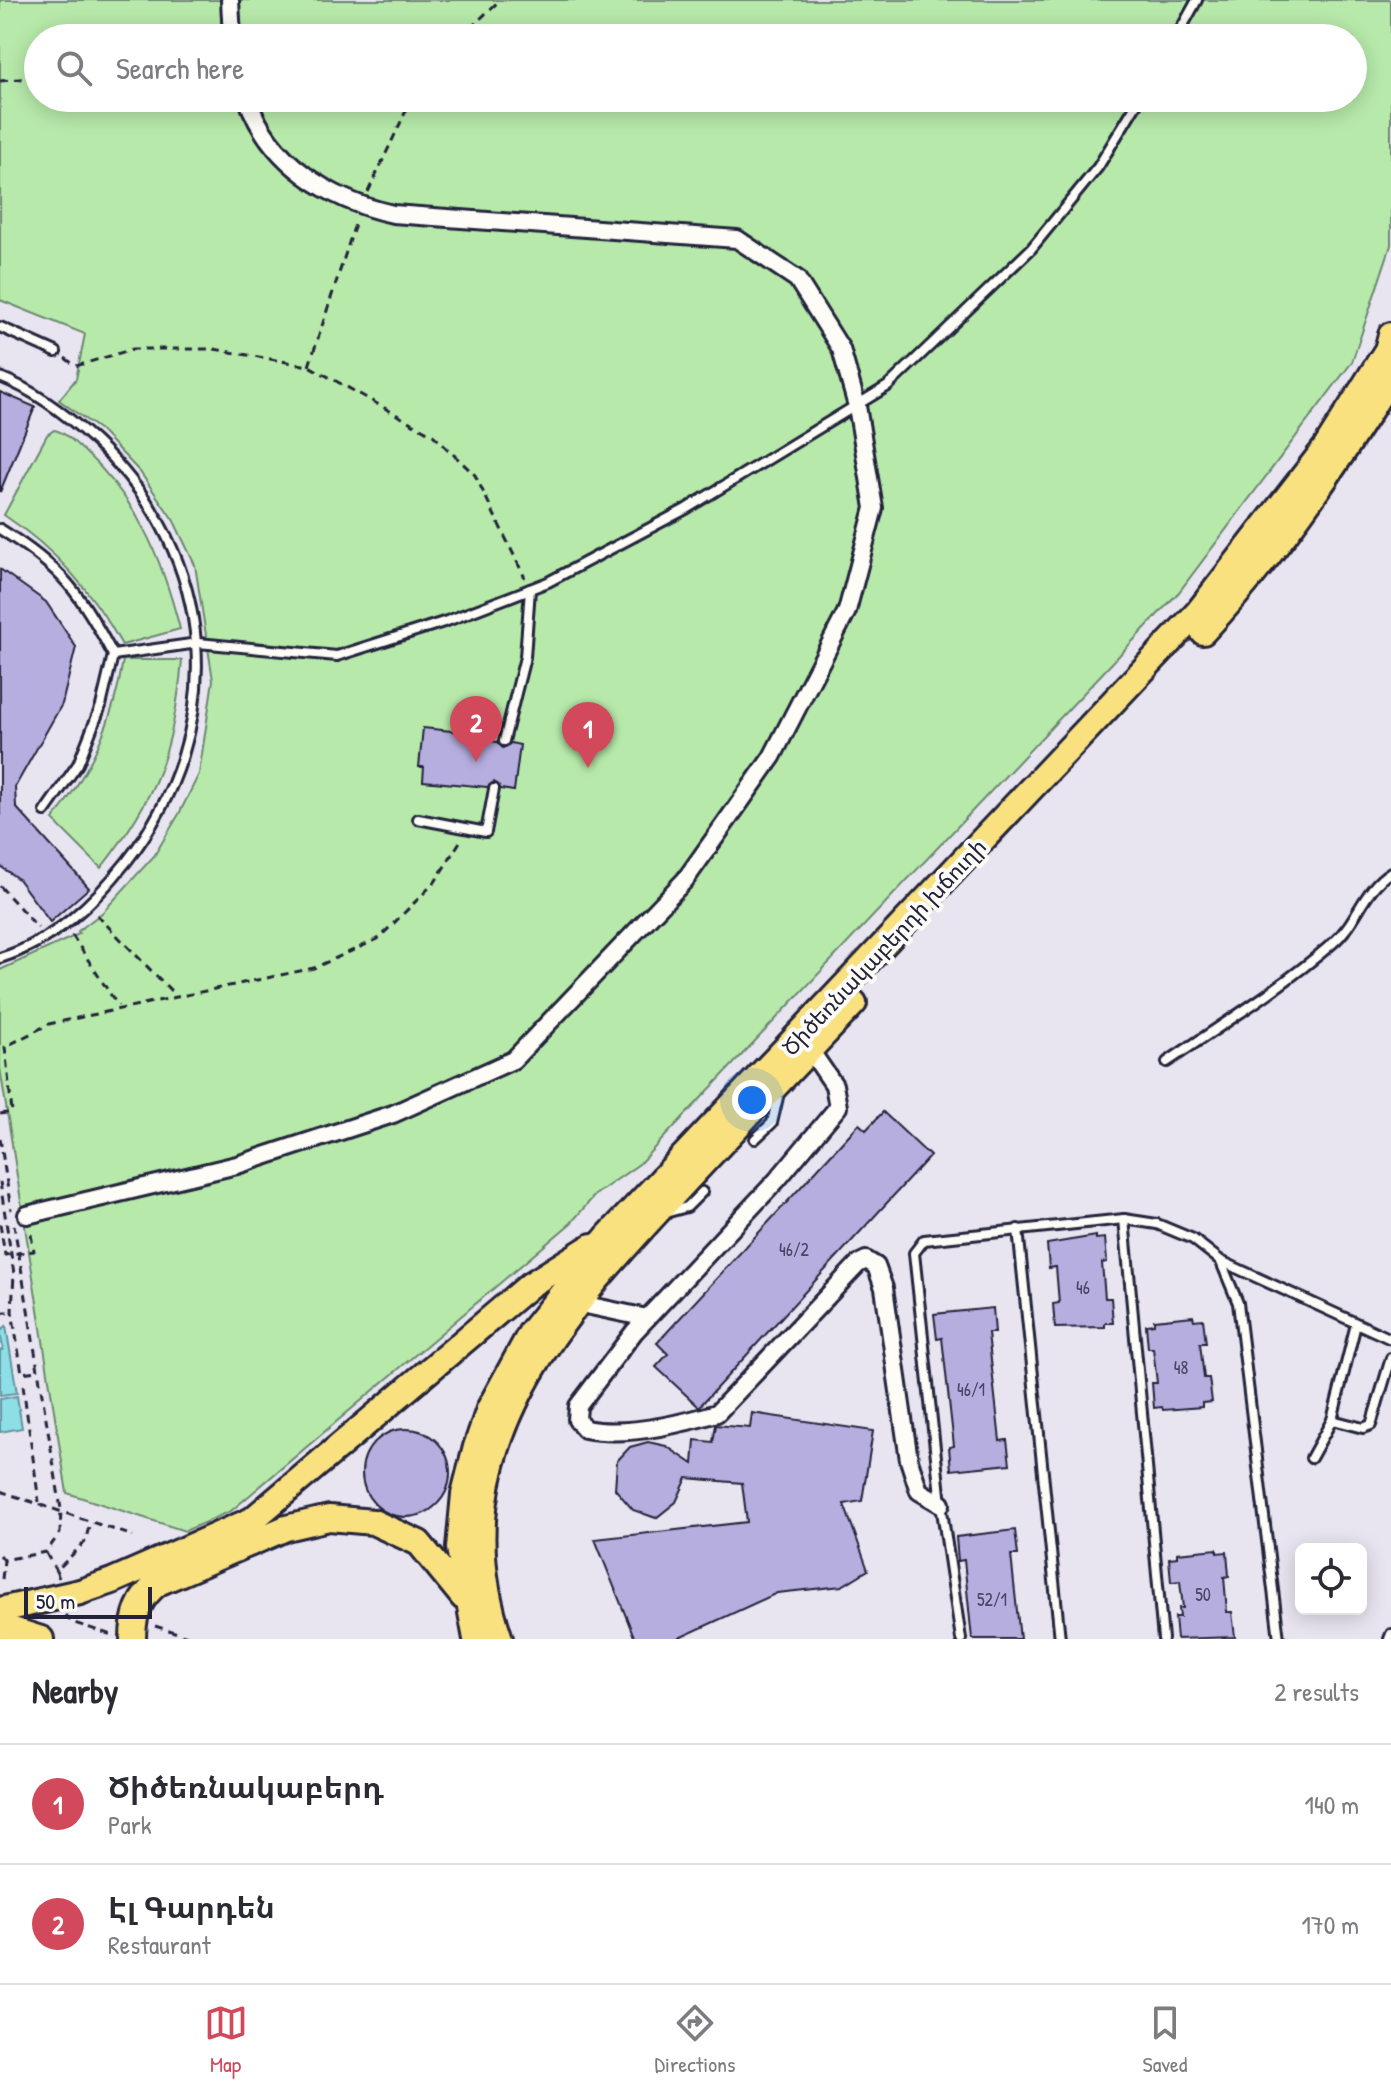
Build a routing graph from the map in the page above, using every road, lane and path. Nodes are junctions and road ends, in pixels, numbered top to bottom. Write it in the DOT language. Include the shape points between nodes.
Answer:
graph roads {
  1 [pos="230,0"];
  2 [pos="500,0"];
  3 [pos="1197,0"];
  4 [pos="231,24"];
  5 [pos="475,24"];
  6 [pos="1184,24"];
  7 [pos="24,78"];
  8 [pos="0,81"];
  9 [pos="255,112"];
  10 [pos="405,112"];
  11 [pos="1131,112"];
  12 [pos="361,207"];
  13 [pos="0,327"];
  14 [pos="1391,335"];
  15 [pos="56,352"];
  16 [pos="76,366"];
  17 [pos="309,366"];
  18 [pos="1391,376"];
  19 [pos="0,377"];
  20 [pos="857,406"];
  21 [pos="0,529"];
  22 [pos="530,589"];
  23 [pos="198,643"];
  24 [pos="113,655"];
  25 [pos="504,741"];
  26 [pos="494,789"];
  27 [pos="45,811"];
  28 [pos="418,819"];
  29 [pos="468,830"];
  30 [pos="1391,872"];
  31 [pos="0,886"];
  32 [pos="89,906"];
  33 [pos="65,925"];
  34 [pos="45,937"];
  35 [pos="0,958"];
  36 [pos="175,995"];
  37 [pos="119,1007"];
  38 [pos="810,1050"];
  39 [pos="1167,1062"];
  40 [pos="781,1080"];
  41 [pos="0,1114"];
  42 [pos="0,1138"];
  43 [pos="755,1139"];
  44 [pos="0,1186"];
  45 [pos="702,1192"];
  46 [pos="27,1215"];
  47 [pos="653,1217"];
  48 [pos="1124,1219"];
  49 [pos="6,1222"];
  50 [pos="0,1224"];
  51 [pos="1018,1229"];
  52 [pos="607,1237"];
  53 [pos="32,1240"];
  54 [pos="18,1254"];
  55 [pos="1221,1261"];
  56 [pos="586,1305"];
  57 [pos="12,1311"];
  58 [pos="0,1313"];
  59 [pos="647,1318"];
  60 [pos="1356,1324"];
  61 [pos="1391,1339"];
  62 [pos="1391,1358"];
  63 [pos="36,1371"];
  64 [pos="23,1385"];
  65 [pos="1332,1420"];
  66 [pos="1311,1458"];
  67 [pos="0,1491"];
  68 [pos="39,1502"];
  69 [pos="941,1504"];
  70 [pos="61,1509"];
  71 [pos="91,1521"];
  72 [pos="133,1536"];
  73 [pos="46,1552"];
  74 [pos="0,1555"];
  75 [pos="4,1560"];
  76 [pos="56,1571"];
  77 [pos="1,1578"];
  78 [pos="61,1585"];
  79 [pos="2,1601"];
  80 [pos="466,1601"];
  81 [pos="60,1609"];
  82 [pos="0,1626"];
  83 [pos="140,1636"];
  84 [pos="125,1638"];
  85 [pos="41,1639"];
  86 [pos="197,1639"];
  87 [pos="476,1639"];
  88 [pos="500,1639"];
  89 [pos="961,1639"];
  90 [pos="1060,1639"];
  91 [pos="1163,1639"];
  92 [pos="1279,1639"];
  1 -- 4 [label="street"];
  2 -- 5 [label="path"];
  3 -- 6 [label="lane"];
  7 -- 8 [label="path"];
  9 -- 12 [label="street" via="275,149 304,176"];
  10 -- 12 [label="path"];
  11 -- 20 [label="lane" via="1098,167 1031,249 888,386"];
  12 -- 17 [label="path"];
  12 -- 20 [label="street" via="737,239 797,279 841,349"];
  13 -- 15 [label="lane"];
  14 -- 52 [label="main road, Ծիծեռնակաբերդի խճուղի" via="1387,350 1326,447 1198,612"];
  16 -- 17 [label="path" via="133,349 214,349"];
  17 -- 22 [label="path" via="433,435 475,475"];
  18 -- 38 [label="main road, Ծիծեռնակաբերդի խճուղի" via="1349,446 1208,627"];
  19 -- 23 [label="lane" via="75,422 138,487 178,563"];
  20 -- 22 [label="lane" via="686,509"];
  20 -- 46 [label="street" via="874,508 847,611 772,757 685,880 513,1060 393,1114 237,1165"];
  21 -- 24 [label="lane" via="43,556 83,599"];
  22 -- 23 [label="lane" via="337,656"];
  22 -- 25 [label="lane" via="525,657"];
  23 -- 24 [label="lane"];
  23 -- 32 [label="lane" via="189,741 166,803"];
  24 -- 27 [label="lane" via="101,706 78,764"];
  26 -- 29 [label="lane" via="486,832"];
  28 -- 29 [label="lane"];
  29 -- 36 [label="path" via="435,882 378,939 314,968"];
  30 -- 39 [label="lane" via="1378,880 1337,940 1287,981"];
  31 -- 34 [label="path"];
  32 -- 33 [label="lane"];
  32 -- 36 [label="path"];
  33 -- 34 [label="lane"];
  33 -- 37 [label="path"];
  34 -- 35 [label="lane"];
  36 -- 37 [label="path"];
  37 -- 41 [label="path" via="49,1024 5,1047 12,1112"];
  38 -- 40 [label="main road, Ծիծեռնակաբերդի խճուղի"];
  38 -- 59 [label="street" via="834,1085 838,1107"];
  40 -- 43 [label="lane" via="772,1123"];
  40 -- 47 [label="main road, Ծիծեռնակաբերդի խճուղի"];
  42 -- 54 [label="path"];
  44 -- 49 [label="path"];
  45 -- 47 [label="lane" via="687,1207"];
  47 -- 88 [label="main road, Ծիծեռնակաբերդի խճուղի" via="558,1327 526,1375 509,1414 485,1511 488,1591"];
  48 -- 51 [label="lane"];
  48 -- 55 [label="lane" via="1157,1224 1193,1239"];
  48 -- 91 [label="lane"];
  49 -- 50 [label="path"];
  49 -- 57 [label="path" via="14,1274"];
  50 -- 54 [label="path" via="5,1255"];
  51 -- 69 [label="lane" via="924,1240 914,1253"];
  51 -- 90 [label="lane"];
  52 -- 79 [label="main road" via="530,1285 252,1520 112,1581"];
  52 -- 80 [label="main road, Ծիծեռնակաբերդի խճուղի" via="531,1332 489,1409 460,1521"];
  53 -- 54 [label="path" via="34,1251"];
  54 -- 63 [label="path"];
  55 -- 60 [label="lane"];
  55 -- 92 [label="lane" via="1238,1303"];
  56 -- 59 [label="street"];
  57 -- 58 [label="path"];
  57 -- 63 [label="path" via="22,1373"];
  59 -- 69 [label="street" via="578,1406 577,1420 585,1429 605,1433 717,1413 866,1260 876,1266 884,1288 909,1460 919,1491"];
  60 -- 61 [label="lane"];
  60 -- 65 [label="lane"];
  62 -- 65 [label="lane" via="1371,1425"];
  63 -- 70 [label="path"];
  64 -- 68 [label="path"];
  65 -- 66 [label="lane"];
  67 -- 68 [label="path"];
  68 -- 70 [label="path"];
  69 -- 89 [label="lane"];
  70 -- 71 [label="path"];
  70 -- 73 [label="path" via="60,1533"];
  71 -- 72 [label="path"];
  71 -- 76 [label="path" via="85,1542"];
  73 -- 75 [label="path"];
  73 -- 76 [label="path"];
  74 -- 75 [label="path"];
  75 -- 77 [label="path"];
  76 -- 78 [label="path"];
  77 -- 79 [label="path"];
  80 -- 83 [label="main road" via="419,1543 373,1522 329,1518 286,1528 158,1583 136,1610"];
  80 -- 87 [label="main road, Ծիծեռնակաբերդի խճուղի"];
  81 -- 84 [label="path" via="71,1622"];
  82 -- 85 [label="main road"];
  83 -- 86 [label="path" via="155,1626"];
}
